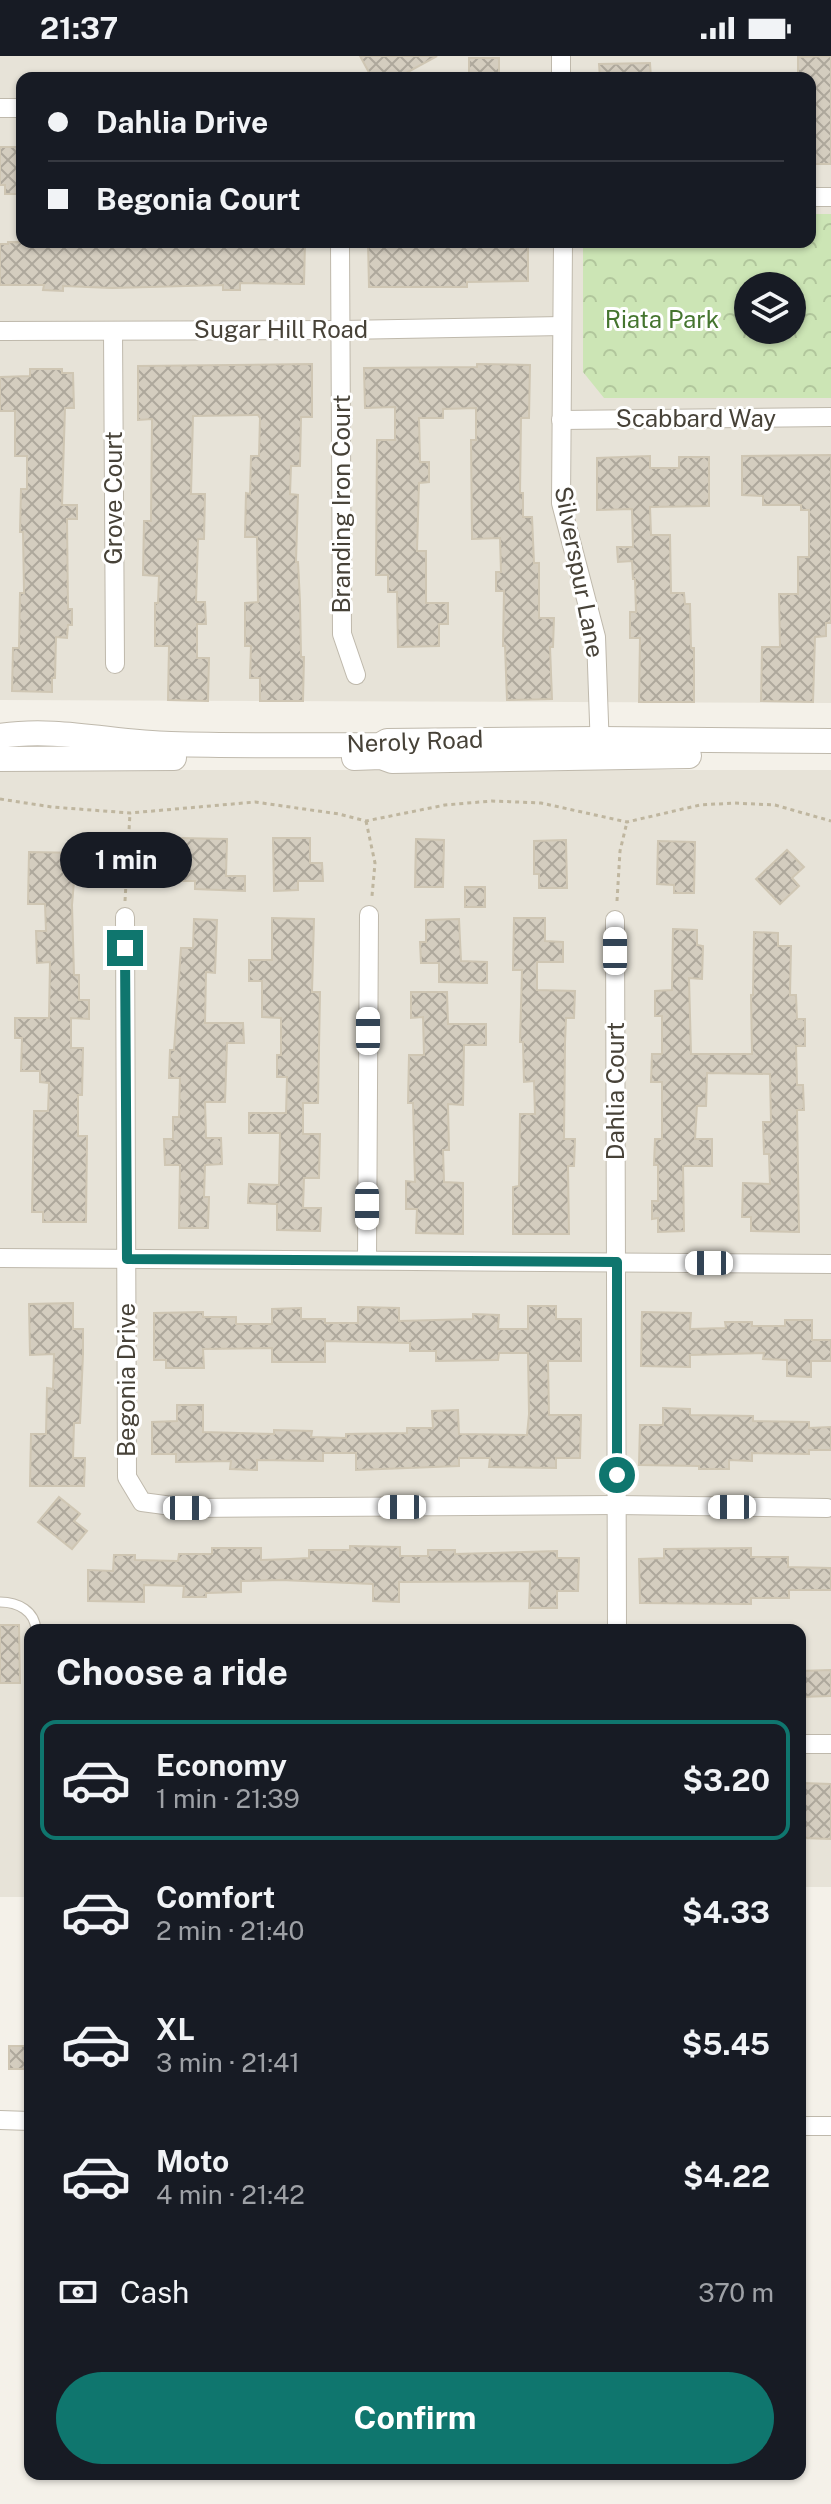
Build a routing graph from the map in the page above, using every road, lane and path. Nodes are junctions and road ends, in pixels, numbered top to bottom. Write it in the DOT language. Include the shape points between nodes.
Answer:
graph roads {
  1 [pos="340,248"];
  2 [pos="563,248"];
  3 [pos="562,326"];
  4 [pos="342,330"];
  5 [pos="0,331"];
  6 [pos="113,331"];
  7 [pos="831,417"];
  8 [pos="561,420"];
  9 [pos="115,664"];
  10 [pos="356,675"];
  11 [pos="0,736"];
  12 [pos="831,741"];
  13 [pos="600,749"];
  14 [pos="831,755"];
  15 [pos="0,759"];
  16 [pos="0,799"];
  17 [pos="130,813"];
  18 [pos="366,821"];
  19 [pos="831,821"];
  20 [pos="627,822"];
  21 [pos="369,915"];
  22 [pos="125,917"];
  23 [pos="615,920"];
  24 [pos="0,1258"];
  25 [pos="127,1259"];
  26 [pos="367,1260"];
  27 [pos="617,1262"];
  28 [pos="831,1264"];
  29 [pos="617,1505"];
  30 [pos="827,1508"];
  31 [pos="0,1602"];
  32 [pos="35,1624"];
  33 [pos="617,1624"];
  34 [pos="806,1744"];
  35 [pos="831,1744"];
  36 [pos="0,2120"];
  37 [pos="24,2121"];
  38 [pos="806,2126"];
  39 [pos="831,2126"];
  1 -- 4 [label="street, Branding Iron Court"];
  2 -- 3 [label="street, Silverspur Lane"];
  3 -- 4 [label="street, Sugar Hill Road"];
  3 -- 8 [label="street, Silverspur Lane"];
  4 -- 6 [label="street, Sugar Hill Road"];
  4 -- 10 [label="street, Branding Iron Court" via="342,634"];
  5 -- 6 [label="street, Sugar Hill Road"];
  6 -- 9 [label="street, Grove Court"];
  7 -- 8 [label="street, Scabbard Way"];
  8 -- 13 [label="street, Silverspur Lane" via="561,503 596,637"];
  11 -- 13 [label="street, Neroly Road" via="75,735 168,744 387,741"];
  12 -- 13 [label="street, Neroly Road"];
  13 -- 14 [label="street, Neroly Road"];
  13 -- 15 [label="street, Neroly Road" via="392,761"];
  16 -- 17 [label="path"];
  17 -- 18 [label="path" via="255,802"];
  17 -- 22 [label="path"];
  18 -- 20 [label="path" via="492,801 541,803"];
  18 -- 21 [label="path" via="375,863"];
  19 -- 20 [label="path" via="775,805 734,803"];
  20 -- 23 [label="path"];
  21 -- 26 [label="street"];
  22 -- 25 [label="street"];
  23 -- 27 [label="street, Dahlia Court"];
  24 -- 25 [label="street"];
  25 -- 26 [label="street"];
  25 -- 29 [label="street, Begonia Drive" via="127,1477 142,1502 187,1508"];
  26 -- 27 [label="street"];
  27 -- 28 [label="street"];
  27 -- 29 [label="street, Dahlia Court"];
  29 -- 30 [label="street"];
  29 -- 33 [label="street, Dahlia Court"];
  31 -- 32 [label="lane" via="26,1609"];
  34 -- 35 [label="street"];
  36 -- 37 [label="street"];
  38 -- 39 [label="street"];
}
